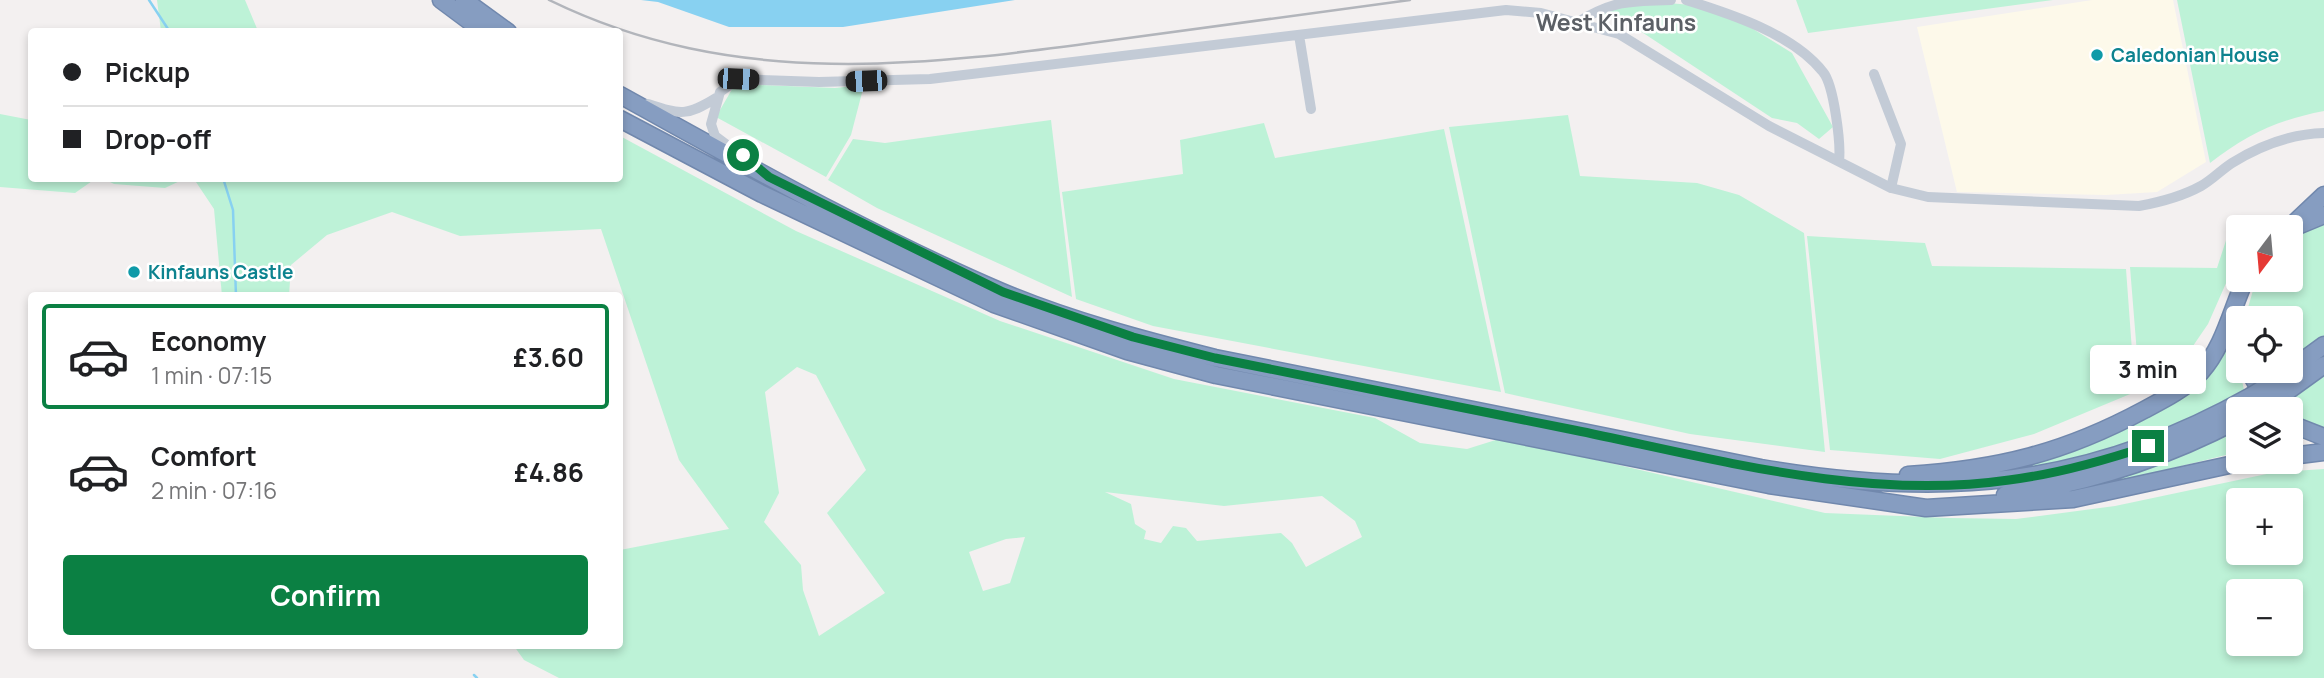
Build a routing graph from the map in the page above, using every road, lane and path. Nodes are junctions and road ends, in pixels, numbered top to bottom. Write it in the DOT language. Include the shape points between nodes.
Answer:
graph roads {
  1 [pos="441,0"];
  2 [pos="464,0"];
  3 [pos="1671,0"];
  4 [pos="1686,0"];
  5 [pos="1578,22"];
  6 [pos="479,28"];
  7 [pos="502,28"];
  8 [pos="1299,35"];
  9 [pos="1874,75"];
  10 [pos="623,96"];
  11 [pos="623,97"];
  12 [pos="716,98"];
  13 [pos="1311,110"];
  14 [pos="623,121"];
  15 [pos="623,128"];
  16 [pos="2323,133"];
  17 [pos="692,158"];
  18 [pos="1839,161"];
  19 [pos="769,177"];
  20 [pos="1891,187"];
  21 [pos="2324,195"];
  22 [pos="2324,215"];
  23 [pos="2303,216"];
  24 [pos="2303,224"];
  25 [pos="2243,292"];
  26 [pos="2324,345"];
  27 [pos="2324,365"];
  28 [pos="2261,383"];
  29 [pos="2275,396"];
  30 [pos="2226,414"];
  31 [pos="2226,426"];
  32 [pos="2303,429"];
  33 [pos="2324,438"];
  34 [pos="2324,452"];
  35 [pos="2303,455"];
  36 [pos="2226,466"];
  37 [pos="1797,474"];
  38 [pos="1831,495"];
  1 -- 6 [label="highway"];
  2 -- 7 [label="highway"];
  3 -- 5 [label="street" via="1601,6"];
  4 -- 18 [label="street" via="1745,18 1789,43 1825,73 1841,141"];
  5 -- 8 [label="street" via="1506,10"];
  5 -- 18 [label="street" via="1619,34 1769,126"];
  8 -- 12 [label="street" via="930,79 738,79"];
  8 -- 13 [label="street"];
  9 -- 20 [label="street" via="1901,144"];
  10 -- 12 [label="street" via="677,114 690,113"];
  11 -- 19 [label="highway"];
  12 -- 19 [label="street" via="710,124 715,136"];
  14 -- 17 [label="highway"];
  15 -- 17 [label="street"];
  16 -- 20 [label="street" via="2298,133 2260,147 2173,200 2138,206 1928,197"];
  17 -- 38 [label="highway" via="983,299 1127,351 1229,377"];
  18 -- 20 [label="street"];
  19 -- 37 [label="highway" via="1003,292 1133,337 1215,358"];
  21 -- 23 [label="highway"];
  22 -- 24 [label="highway"];
  25 -- 37 [label="highway" via="2221,342 2202,371 2175,394 2094,435 2032,458 1982,469 1902,476"];
  26 -- 29 [label="highway"];
  27 -- 29 [label="highway"];
  28 -- 29 [label="highway"];
  30 -- 37 [label="highway" via="2136,450 2008,481 1898,485"];
  31 -- 38 [label="highway" via="2138,466 2071,485 1957,500"];
  32 -- 33 [label="highway"];
  34 -- 35 [label="highway"];
  36 -- 38 [label="highway" via="2085,497 2028,503 1926,508"];
}
